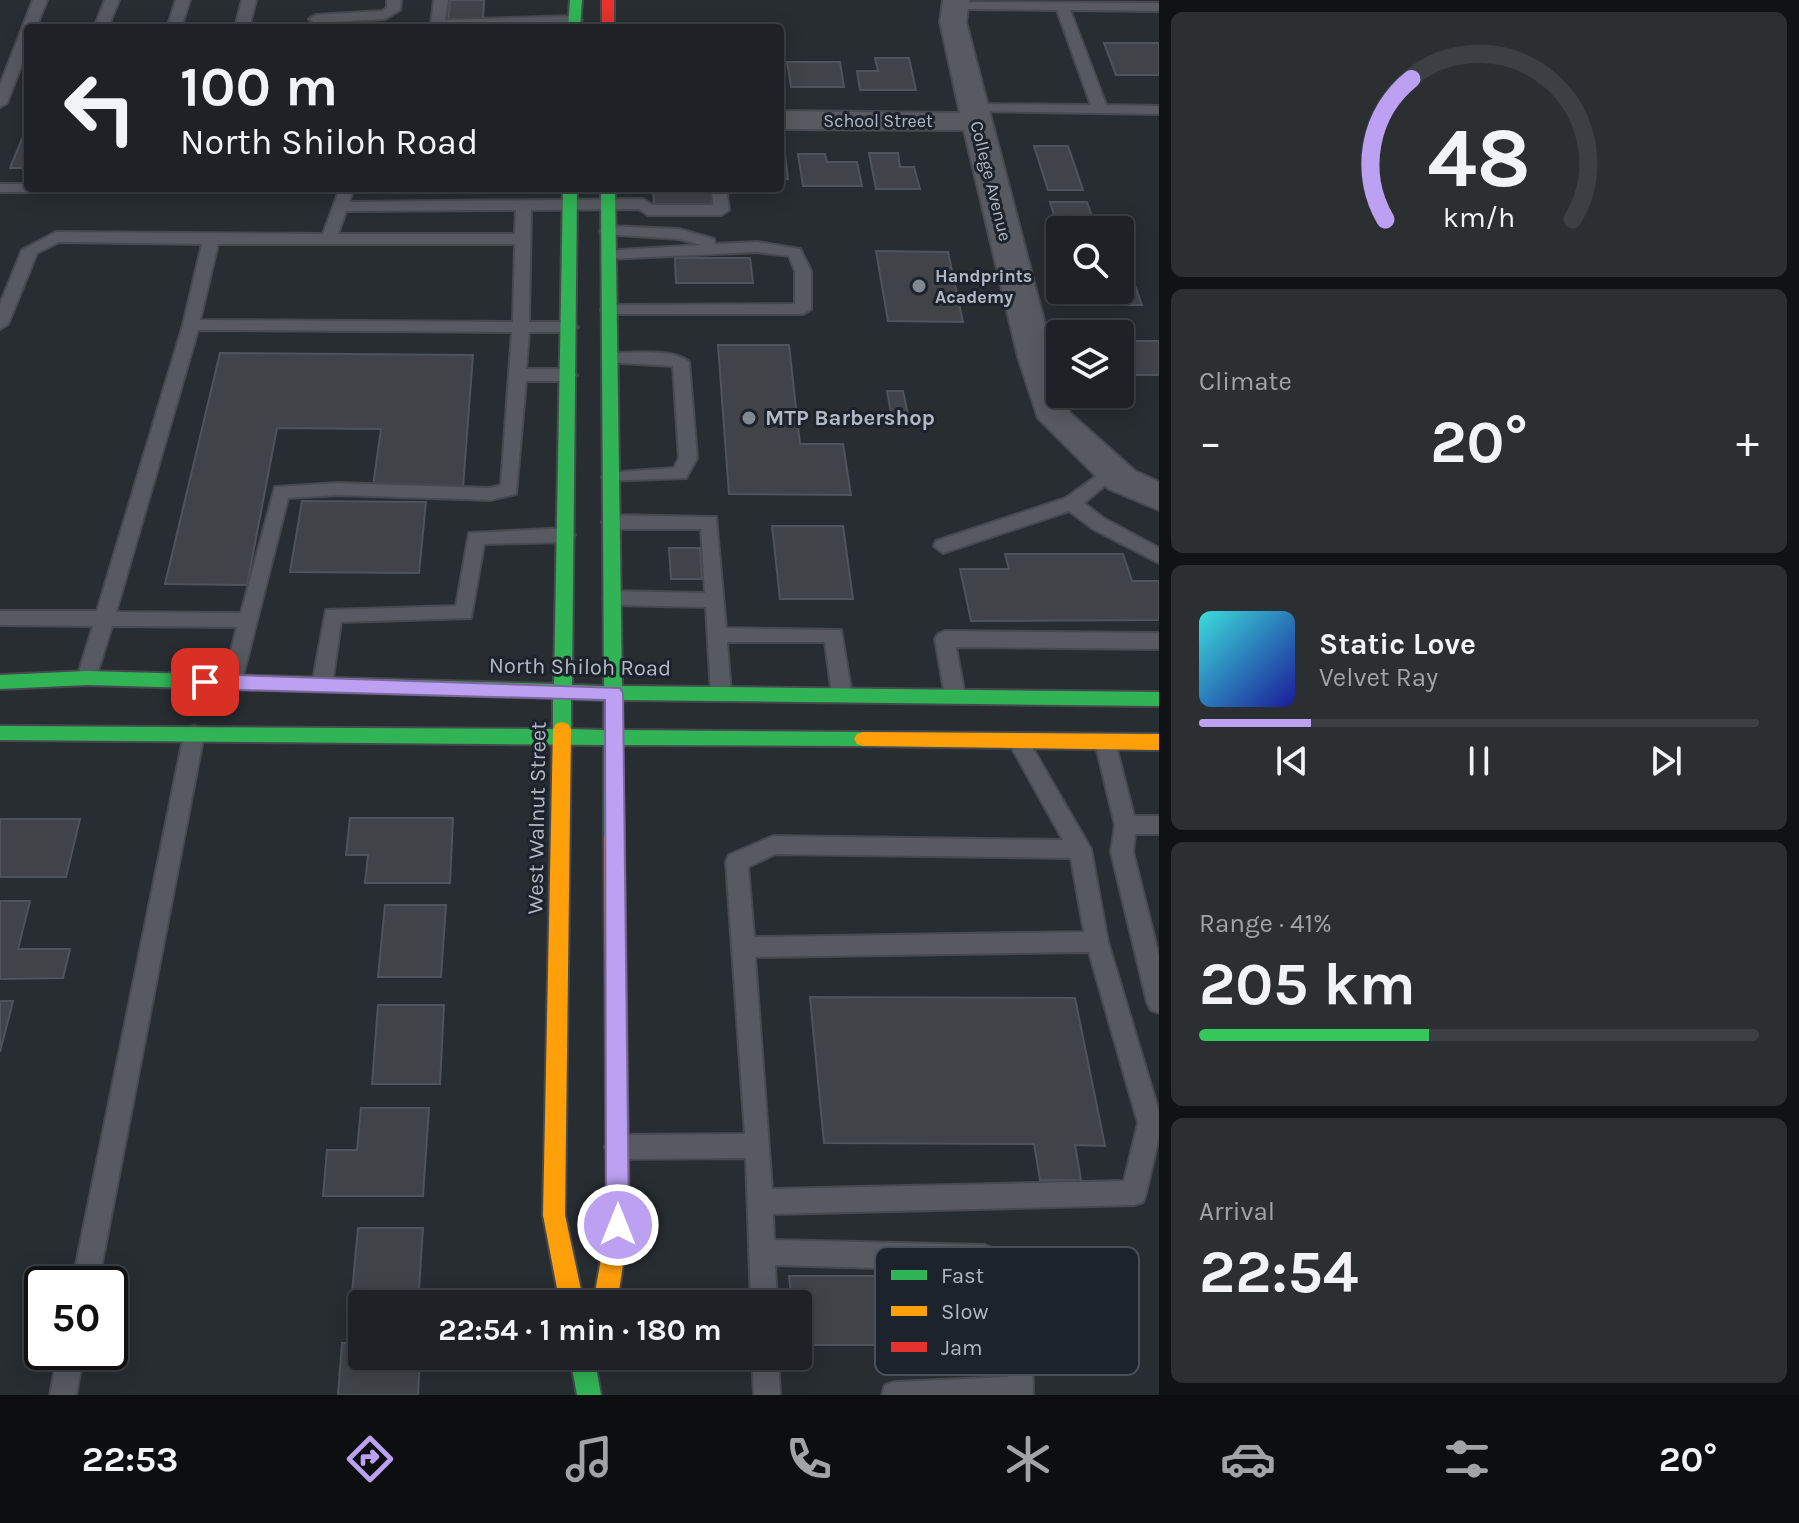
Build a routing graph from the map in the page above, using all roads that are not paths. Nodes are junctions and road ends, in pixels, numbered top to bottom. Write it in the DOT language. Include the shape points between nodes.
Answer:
graph roads {
  1 [pos="40,0"];
  2 [pos="112,0"];
  3 [pos="183,0"];
  4 [pos="249,0"];
  5 [pos="320,0"];
  6 [pos="394,0"];
  7 [pos="441,0"];
  8 [pos="576,0"];
  9 [pos="608,0"];
  10 [pos="956,2"];
  11 [pos="1062,7"];
  12 [pos="1159,7"];
  13 [pos="315,23"];
  14 [pos="30,24"];
  15 [pos="103,24"];
  16 [pos="175,24"];
  17 [pos="243,24"];
  18 [pos="575,24"];
  19 [pos="608,24"];
  20 [pos="23,57"];
  21 [pos="0,103"];
  22 [pos="1100,109"];
  23 [pos="1159,110"];
  24 [pos="974,115"];
  25 [pos="784,120"];
  26 [pos="0,188"];
  27 [pos="24,188"];
  28 [pos="345,192"];
  29 [pos="719,192"];
  30 [pos="570,196"];
  31 [pos="608,196"];
  32 [pos="643,196"];
  33 [pos="524,206"];
  34 [pos="338,207"];
  35 [pos="608,231"];
  36 [pos="211,239"];
  37 [pos="329,239"];
  38 [pos="523,239"];
  39 [pos="732,247"];
  40 [pos="608,254"];
  41 [pos="609,310"];
  42 [pos="0,324"];
  43 [pos="191,325"];
  44 [pos="521,327"];
  45 [pos="570,327"];
  46 [pos="610,358"];
  47 [pos="517,375"];
  48 [pos="569,375"];
  49 [pos="1112,471"];
  50 [pos="611,477"];
  51 [pos="1159,497"];
  52 [pos="1072,503"];
  53 [pos="611,522"];
  54 [pos="566,535"];
  55 [pos="943,546"];
  56 [pos="1159,556"];
  57 [pos="613,598"];
  58 [pos="715,600"];
  59 [pos="105,617"];
  60 [pos="0,618"];
  61 [pos="248,620"];
  62 [pos="717,635"];
  63 [pos="1159,641"];
  64 [pos="87,678"];
  65 [pos="0,682"];
  66 [pos="233,682"];
  67 [pos="322,685"];
  68 [pos="563,692"];
  69 [pos="614,693"];
  70 [pos="721,694"];
  71 [pos="842,695"];
  72 [pos="955,696"];
  73 [pos="1159,699"];
  74 [pos="0,733"];
  75 [pos="194,734"];
  76 [pos="563,735"];
  77 [pos="614,736"];
  78 [pos="1018,741"];
  79 [pos="1105,742"];
  80 [pos="1159,742"];
  81 [pos="1126,825"];
  82 [pos="1159,825"];
  83 [pos="1080,849"];
  84 [pos="1097,942"];
  85 [pos="743,947"];
  86 [pos="1159,1002"];
  87 [pos="758,1146"];
  88 [pos="617,1147"];
  89 [pos="760,1202"];
  90 [pos="762,1252"];
  91 [pos="875,1255"];
  92 [pos="89,1266"];
  93 [pos="569,1290"];
  94 [pos="607,1290"];
  95 [pos="763,1290"];
  96 [pos="68,1370"];
  97 [pos="585,1370"];
  98 [pos="594,1370"];
  99 [pos="766,1370"];
  100 [pos="1021,1375"];
  101 [pos="63,1395"];
  102 [pos="590,1395"];
  103 [pos="767,1395"];
  104 [pos="895,1395"];
  1 -- 14 [label="lane"];
  2 -- 15 [label="lane"];
  3 -- 16 [label="lane"];
  4 -- 17 [label="lane"];
  5 -- 13 [label="lane"];
  6 -- 13 [label="lane" via="393,10 385,15"];
  7 -- 18 [label="lane" via="438,24"];
  8 -- 18 [label="main road"];
  9 -- 19 [label="main road"];
  10 -- 11 [label="lane"];
  10 -- 24 [label="street, College Avenue" via="953,22"];
  11 -- 12 [label="lane"];
  11 -- 22 [label="lane"];
  20 -- 21 [label="lane"];
  22 -- 23 [label="lane"];
  22 -- 24 [label="lane"];
  24 -- 25 [label="street, School Street"];
  24 -- 49 [label="street, College Avenue" via="1055,418"];
  26 -- 27 [label="lane"];
  28 -- 34 [label="lane"];
  29 -- 32 [label="lane" via="721,210 648,210"];
  30 -- 31 [label="lane"];
  30 -- 33 [label="lane"];
  30 -- 45 [label="main road, West Walnut Street"];
  31 -- 32 [label="lane"];
  31 -- 35 [label="main road"];
  33 -- 34 [label="lane"];
  33 -- 38 [label="lane"];
  34 -- 37 [label="lane"];
  35 -- 39 [label="lane" via="679,234"];
  35 -- 40 [label="main road"];
  36 -- 37 [label="lane"];
  36 -- 42 [label="lane" via="56,237 40,242 30,250"];
  36 -- 43 [label="lane"];
  37 -- 38 [label="lane"];
  38 -- 44 [label="lane"];
  39 -- 40 [label="lane"];
  39 -- 41 [label="lane" via="795,252 803,271 803,309"];
  40 -- 41 [label="main road"];
  41 -- 46 [label="main road"];
  43 -- 44 [label="lane"];
  43 -- 59 [label="lane"];
  44 -- 45 [label="lane"];
  44 -- 47 [label="lane"];
  45 -- 48 [label="main road, West Walnut Street"];
  46 -- 50 [label="main road"];
  46 -- 50 [label="lane" via="681,362 688,458 680,474"];
  47 -- 48 [label="lane"];
  47 -- 61 [label="lane" via="510,489 490,494 281,492"];
  48 -- 54 [label="main road, West Walnut Street"];
  49 -- 51 [label="street, College Avenue"];
  49 -- 52 [label="lane"];
  50 -- 53 [label="main road"];
  52 -- 55 [label="lane"];
  52 -- 56 [label="lane"];
  53 -- 57 [label="main road"];
  53 -- 58 [label="lane" via="710,522"];
  54 -- 67 [label="lane" via="476,538 464,613 333,615"];
  54 -- 68 [label="main road, West Walnut Street"];
  57 -- 58 [label="lane"];
  57 -- 69 [label="main road"];
  58 -- 62 [label="lane"];
  59 -- 60 [label="lane"];
  59 -- 61 [label="lane"];
  59 -- 64 [label="lane"];
  61 -- 66 [label="lane"];
  62 -- 70 [label="lane"];
  62 -- 71 [label="lane" via="834,635"];
  63 -- 72 [label="lane" via="945,639"];
  64 -- 65 [label="main road, North Shiloh Road"];
  64 -- 66 [label="main road, North Shiloh Road"];
  66 -- 67 [label="main road, North Shiloh Road"];
  67 -- 68 [label="main road, North Shiloh Road"];
  68 -- 69 [label="main road, North Shiloh Road"];
  68 -- 76 [label="main road, West Walnut Street"];
  69 -- 70 [label="main road, North Shiloh Road"];
  69 -- 77 [label="main road"];
  70 -- 71 [label="main road, North Shiloh Road"];
  71 -- 72 [label="main road, North Shiloh Road"];
  72 -- 73 [label="main road, North Shiloh Road"];
  74 -- 75 [label="main road"];
  75 -- 76 [label="main road"];
  75 -- 92 [label="lane"];
  76 -- 77 [label="main road"];
  76 -- 93 [label="main road, West Walnut Street" via="554,1215"];
  77 -- 78 [label="main road"];
  77 -- 88 [label="main road"];
  78 -- 79 [label="main road"];
  78 -- 83 [label="lane"];
  79 -- 80 [label="main road"];
  79 -- 81 [label="lane"];
  81 -- 82 [label="lane"];
  81 -- 86 [label="lane" via="1122,852"];
  83 -- 84 [label="lane"];
  83 -- 85 [label="lane" via="773,845 737,862"];
  84 -- 85 [label="lane"];
  84 -- 89 [label="lane" via="1150,1123 1134,1193"];
  85 -- 87 [label="lane"];
  87 -- 88 [label="lane"];
  87 -- 89 [label="lane"];
  88 -- 94 [label="main road" via="618,1225"];
  89 -- 90 [label="lane"];
  90 -- 91 [label="lane"];
  90 -- 95 [label="lane"];
  96 -- 101 [label="lane"];
  97 -- 102 [label="main road"];
  98 -- 102 [label="main road"];
  99 -- 103 [label="lane"];
  100 -- 104 [label="lane" via="1022,1390"];
}
